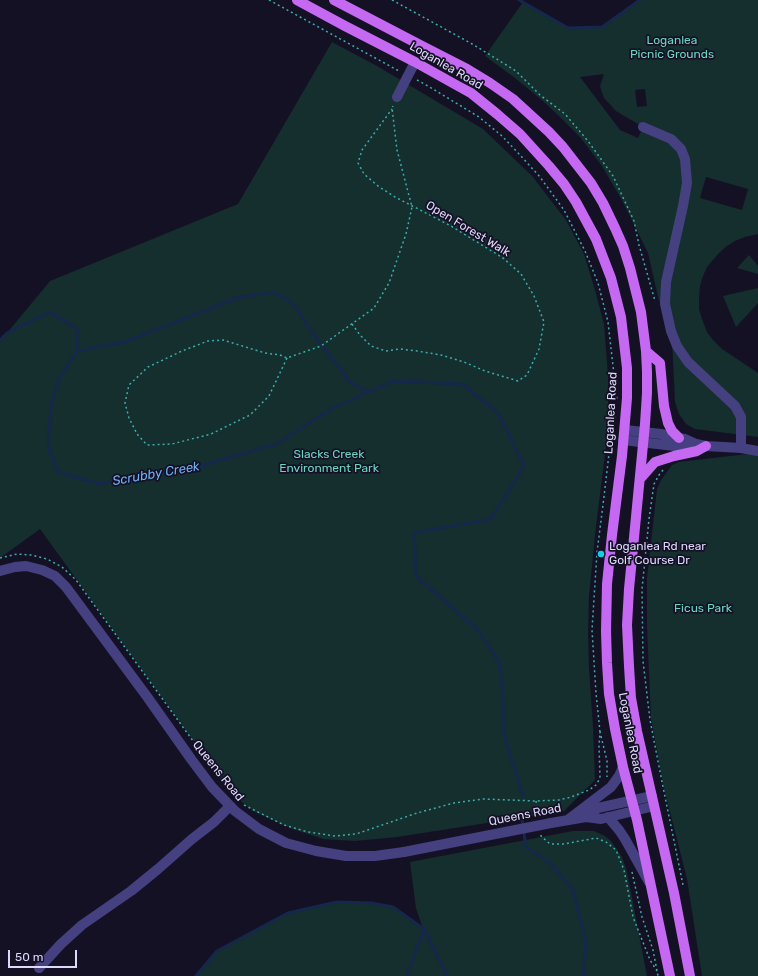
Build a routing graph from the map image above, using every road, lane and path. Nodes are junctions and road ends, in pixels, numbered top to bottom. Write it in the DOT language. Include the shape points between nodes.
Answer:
graph roads {
  1 [pos="269,0"];
  2 [pos="297,0"];
  3 [pos="334,0"];
  4 [pos="415,62"];
  5 [pos="408,76"];
  6 [pos="397,97"];
  7 [pos="392,108"];
  8 [pos="643,127"];
  9 [pos="412,206"];
  10 [pos="352,324"];
  11 [pos="646,351"];
  12 [pos="287,358"];
  13 [pos="617,404"];
  14 [pos="616,410"];
  15 [pos="624,435"];
  16 [pos="643,437"];
  17 [pos="679,438"];
  18 [pos="701,445"];
  19 [pos="740,448"];
  20 [pos="758,451"];
  21 [pos="662,460"];
  22 [pos="640,478"];
  23 [pos="0,558"];
  24 [pos="0,571"];
  25 [pos="600,732"];
  26 [pos="623,767"];
  27 [pos="662,782"];
  28 [pos="611,787"];
  29 [pos="229,790"];
  30 [pos="631,800"];
  31 [pos="536,801"];
  32 [pos="653,801"];
  33 [pos="244,804"];
  34 [pos="230,806"];
  35 [pos="634,811"];
  36 [pos="538,817"];
  37 [pos="586,817"];
  38 [pos="608,817"];
  39 [pos="568,820"];
  40 [pos="540,830"];
  41 [pos="630,867"];
  42 [pos="650,884"];
  43 [pos="39,968"];
  44 [pos="658,972"];
  45 [pos="658,976"];
  46 [pos="670,976"];
  47 [pos="690,976"];
  1 -- 5 [label="path"];
  2 -- 4 [label="main road, Loganlea Road"];
  3 -- 11 [label="main road, Loganlea Road" via="490,83 513,99 563,147 591,183 623,246 641,312"];
  4 -- 5 [label="street"];
  4 -- 15 [label="main road, Loganlea Road" via="471,94 520,134 564,184 576,202 596,239 611,278 621,317 627,368"];
  5 -- 6 [label="street"];
  5 -- 13 [label="path" via="479,117 502,136 540,177 564,210 586,251 598,283 608,322"];
  6 -- 7 [label="path"];
  7 -- 9 [label="path" via="397,150"];
  7 -- 9 [label="path, Open Forest Walk" via="362,150 358,163 364,174 378,186"];
  8 -- 19 [label="street" via="671,139 681,149 685,159 687,183 666,282 665,304 671,330 676,346 688,362 735,406 741,416"];
  9 -- 10 [label="path" via="406,234 389,283 374,308"];
  9 -- 10 [label="path, Open Forest Walk" via="492,251 521,274 534,296 544,322 539,349 528,375 518,381 441,355 400,349 386,350 371,346"];
  10 -- 12 [label="path" via="321,346"];
  11 -- 16 [label="main road, Loganlea Road" via="647,393"];
  11 -- 17 [label="main road" via="660,363 668,423"];
  12 -- 12 [label="path" via="223,340 208,340 148,367 129,385 125,403 129,418 137,434 147,445 172,444 211,434 250,415 268,396"];
  14 -- 25 [label="path" via="597,552 593,623"];
  15 -- 16 [label="street"];
  15 -- 26 [label="main road, Loganlea Road" via="607,584 606,631 609,694"];
  16 -- 17 [label="street"];
  16 -- 18 [label="street" via="683,447"];
  16 -- 22 [label="main road, Loganlea Road"];
  17 -- 18 [label="street"];
  18 -- 19 [label="street"];
  18 -- 21 [label="main road" via="697,451"];
  19 -- 20 [label="street"];
  21 -- 22 [label="main road" via="655,462"];
  21 -- 27 [label="path" via="665,468 654,484 642,589 646,692"];
  22 -- 32 [label="main road, Loganlea Road" via="629,589 628,666 637,731"];
  23 -- 29 [label="path" via="17,554 46,559 62,567 76,580"];
  24 -- 34 [label="street, Queens Road" via="26,566 55,576 66,587 191,759"];
  25 -- 28 [label="path" via="607,761 606,781"];
  25 -- 31 [label="path" via="600,778 596,785 571,797"];
  26 -- 28 [label="street"];
  26 -- 30 [label="main road, Loganlea Road"];
  28 -- 39 [label="street"];
  30 -- 32 [label="street, Queens Road"];
  30 -- 35 [label="main road, Loganlea Road"];
  30 -- 37 [label="street, Queens Road" via="598,808"];
  31 -- 33 [label="path" via="483,799 454,803 356,834 335,836 284,825"];
  31 -- 36 [label="path"];
  32 -- 35 [label="street, Queens Road"];
  32 -- 47 [label="main road, Loganlea Road"];
  34 -- 39 [label="street, Queens Road, bridge" via="259,830 286,843 346,856 404,852"];
  34 -- 43 [label="street" via="131,891 82,925"];
  35 -- 38 [label="street, Queens Road"];
  35 -- 42 [label="main road, Loganlea Road"];
  37 -- 38 [label="street, Queens Road"];
  37 -- 39 [label="street, Queens Road"];
  38 -- 42 [label="street" via="625,838"];
  40 -- 44 [label="path" via="541,836 550,844 596,838 616,850 624,870 633,916 650,960"];
  41 -- 44 [label="path"];
  42 -- 46 [label="main road, Loganlea Road"];
  44 -- 45 [label="path"];
}
